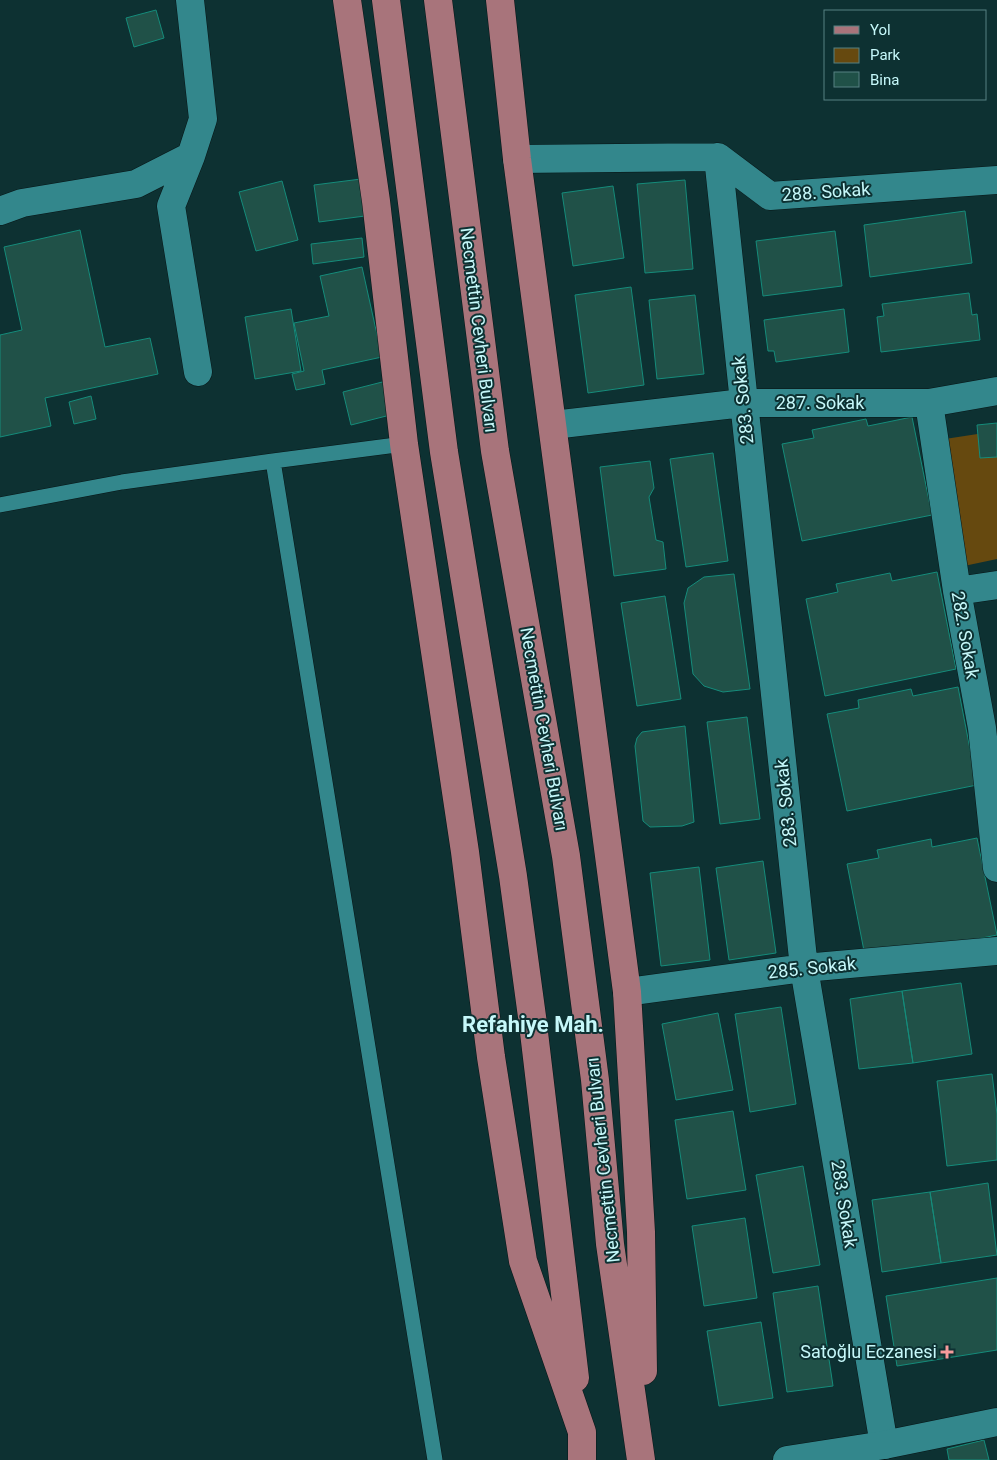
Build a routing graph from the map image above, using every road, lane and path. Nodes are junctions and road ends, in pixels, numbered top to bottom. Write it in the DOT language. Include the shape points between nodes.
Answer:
graph roads {
  1 [pos="190,0"];
  2 [pos="347,0"];
  3 [pos="386,0"];
  4 [pos="438,0"];
  5 [pos="500,0"];
  6 [pos="191,156"];
  7 [pos="718,157"];
  8 [pos="518,158"];
  9 [pos="997,180"];
  10 [pos="0,211"];
  11 [pos="198,372"];
  12 [pos="997,391"];
  13 [pos="743,403"];
  14 [pos="929,403"];
  15 [pos="553,425"];
  16 [pos="404,444"];
  17 [pos="273,461"];
  18 [pos="0,506"];
  19 [pos="997,585"];
  20 [pos="958,591"];
  21 [pos="997,868"];
  22 [pos="997,951"];
  23 [pos="804,968"];
  24 [pos="627,992"];
  25 [pos="997,1422"];
  26 [pos="582,1432"];
  27 [pos="884,1445"];
  28 [pos="436,1460"];
  29 [pos="582,1460"];
  30 [pos="586,1460"];
  31 [pos="642,1460"];
  32 [pos="787,1460"];
  1 -- 6 [label="street" via="203,119"];
  2 -- 16 [label="main road" via="376,201"];
  3 -- 26 [label="main road" via="444,452 514,886"];
  4 -- 31 [label="main road, Necmettin Cevheri Bulvarı" via="495,451 566,856 595,1080 610,1244"];
  5 -- 8 [label="main road"];
  6 -- 10 [label="street" via="136,184 22,203"];
  6 -- 11 [label="street" via="171,206"];
  7 -- 8 [label="street"];
  7 -- 9 [label="street, 288. Sokak" via="770,196"];
  7 -- 13 [label="street, 283. Sokak"];
  8 -- 15 [label="main road"];
  12 -- 14 [label="street, 287. Sokak"];
  13 -- 14 [label="street, 287. Sokak"];
  13 -- 15 [label="street, 287. Sokak"];
  13 -- 23 [label="street, 283. Sokak"];
  14 -- 20 [label="street, 282. Sokak"];
  15 -- 24 [label="main road"];
  16 -- 17 [label="lane"];
  16 -- 26 [label="main road" via="466,852 491,1057 522,1261"];
  17 -- 18 [label="lane" via="122,482"];
  17 -- 28 [label="lane"];
  19 -- 20 [label="street"];
  20 -- 21 [label="street, 282. Sokak" via="982,728"];
  22 -- 23 [label="street, 285. Sokak"];
  23 -- 24 [label="street, 285. Sokak"];
  23 -- 27 [label="street, 283. Sokak"];
  24 -- 31 [label="main road" via="641,1232"];
  25 -- 27 [label="street"];
  26 -- 29 [label="main road"];
  26 -- 30 [label="main road"];
  27 -- 32 [label="street"];
}
